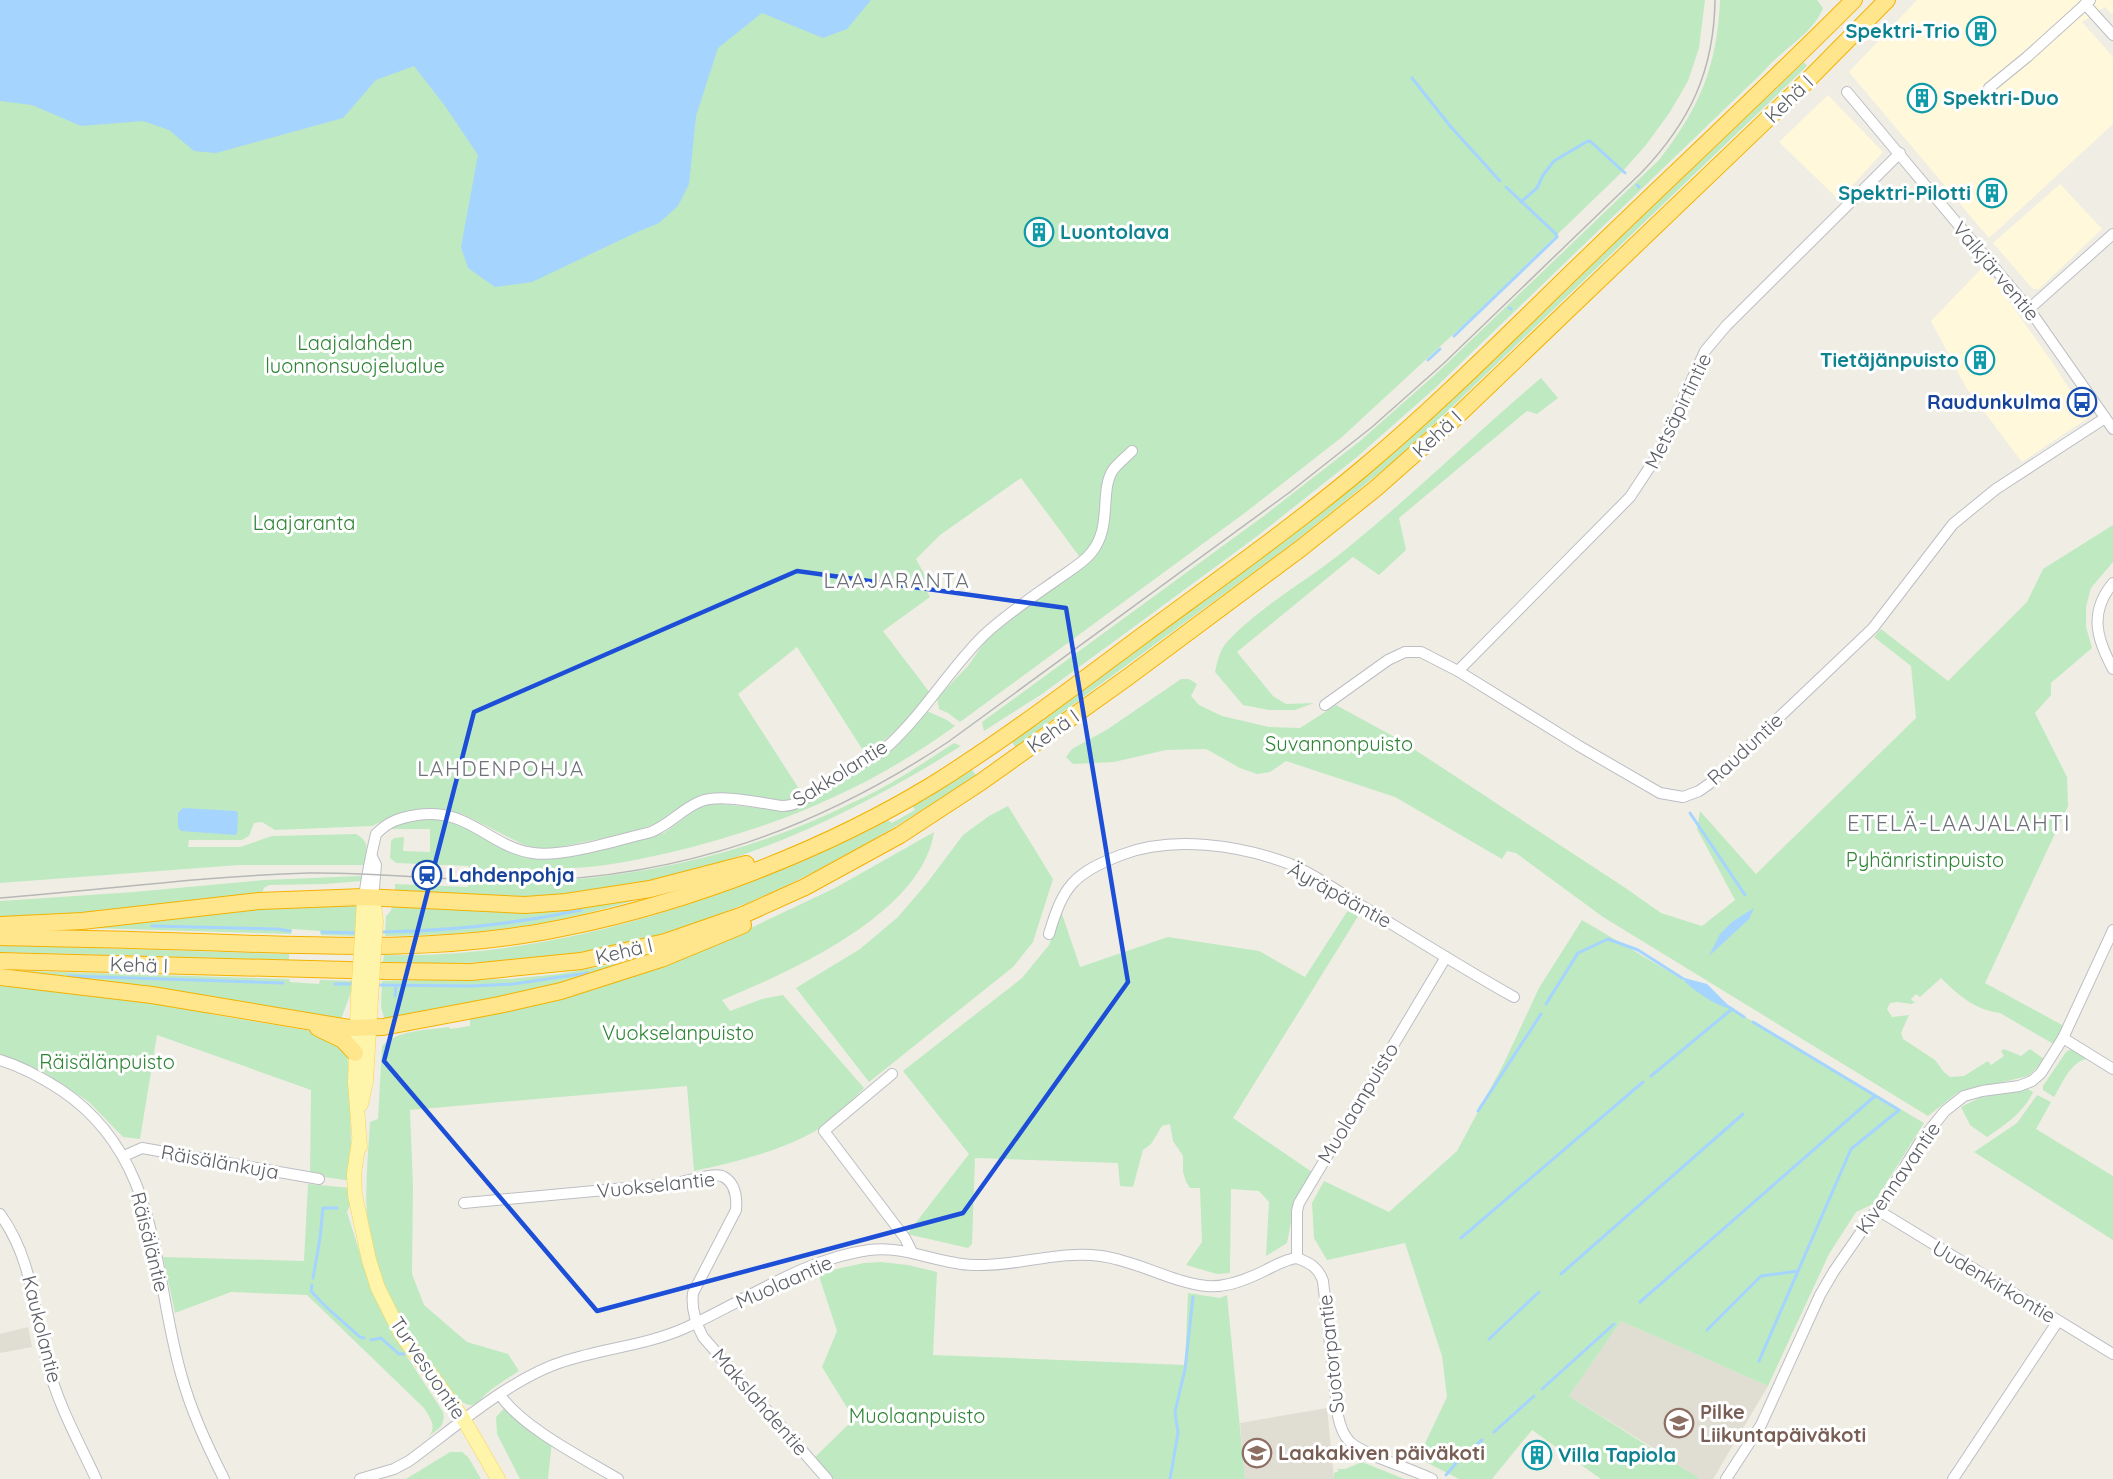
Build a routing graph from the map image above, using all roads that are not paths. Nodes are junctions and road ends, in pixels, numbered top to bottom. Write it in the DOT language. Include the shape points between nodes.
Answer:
graph roads {
  1 [pos="1854,0"];
  2 [pos="1887,0"];
  3 [pos="2087,2"];
  4 [pos="2113,35"];
  5 [pos="1989,88"];
  6 [pos="1847,92"];
  7 [pos="1899,153"];
  8 [pos="2113,234"];
  9 [pos="2029,309"];
  10 [pos="2105,418"];
  11 [pos="2113,429"];
  12 [pos="1132,451"];
  13 [pos="2113,583"];
  14 [pos="2113,669"];
  15 [pos="1458,671"];
  16 [pos="1325,705"];
  17 [pos="794,854"];
  18 [pos="805,886"];
  19 [pos="369,898"];
  20 [pos="0,924"];
  21 [pos="2113,930"];
  22 [pos="1049,934"];
  23 [pos="0,937"];
  24 [pos="1446,957"];
  25 [pos="0,961"];
  26 [pos="0,977"];
  27 [pos="1514,997"];
  28 [pos="301,1020"];
  29 [pos="363,1028"];
  30 [pos="2063,1038"];
  31 [pos="355,1053"];
  32 [pos="0,1060"];
  33 [pos="2113,1069"];
  34 [pos="892,1074"];
  35 [pos="359,1114"];
  36 [pos="124,1156"];
  37 [pos="318,1179"];
  38 [pos="464,1203"];
  39 [pos="1876,1209"];
  40 [pos="0,1214"];
  41 [pos="912,1252"];
  42 [pos="1297,1258"];
  43 [pos="2058,1321"];
  44 [pos="696,1323"];
  45 [pos="2113,1354"];
  46 [pos="500,1395"];
  47 [pos="464,1420"];
  48 [pos="396,1474"];
  49 [pos="96,1479"];
  50 [pos="224,1479"];
  51 [pos="360,1479"];
  52 [pos="498,1479"];
  53 [pos="618,1479"];
  54 [pos="827,1479"];
  55 [pos="1432,1479"];
  56 [pos="1726,1479"];
  57 [pos="1953,1479"];
  1 -- 17 [label="highway, Kehä I" via="1396,440 1284,531 967,762 889,809"];
  2 -- 18 [label="highway, Kehä I" via="1815,74 1412,458 1201,624 981,782 900,835"];
  3 -- 4 [label="street"];
  3 -- 5 [label="street"];
  6 -- 7 [label="street, Valkjärventie"];
  7 -- 9 [label="street, Valkjärventie"];
  7 -- 15 [label="street, Metsäpirtintie" via="1726,326 1705,351 1658,456 1628,499"];
  8 -- 9 [label="street"];
  9 -- 10 [label="street, Valkjärventie"];
  10 -- 11 [label="street, Valkjärventie"];
  10 -- 15 [label="street, Rauduntie" via="1996,489 1953,524 1873,628 1709,784 1690,795 1668,796 1654,790"];
  12 -- 19 [label="street, Sakkolantie" via="1112,471 1102,532 1091,554 983,636 888,746 802,802 782,806 708,799 651,832 550,855 515,848 465,820 439,813 394,819 376,834 372,857 376,865"];
  13 -- 14 [label="street" via="2099,607 2097,619 2100,642"];
  15 -- 16 [label="street, Rauduntie" via="1420,652 1405,652"];
  17 -- 19 [label="highway" via="650,889 566,902 525,905"];
  17 -- 23 [label="highway, Kehä I" via="648,907 570,927 453,944 305,945"];
  18 -- 25 [label="highway, Kehä I" via="743,915 665,942 581,961 471,972"];
  18 -- 29 [label="highway" via="747,924 616,975 499,1005"];
  19 -- 20 [label="highway" via="259,901 82,921"];
  19 -- 29 [label="main road, Turvesuontie, bridge"];
  21 -- 30 [label="street, Kivennavantie"];
  22 -- 24 [label="street, Äyräpääntie" via="1066,890 1084,872 1131,851 1189,844 1239,848 1291,865"];
  24 -- 27 [label="street, Äyräpääntie"];
  24 -- 42 [label="street, Muolaanpuisto" via="1299,1203"];
  26 -- 28 [label="highway" via="152,995"];
  28 -- 29 [label="highway"];
  28 -- 31 [label="highway" via="343,1040"];
  29 -- 31 [label="main road, Turvesuontie"];
  29 -- 35 [label="main road, Turvesuontie" via="366,1082"];
  30 -- 33 [label="street"];
  30 -- 39 [label="street, Kivennavantie" via="2032,1081 1964,1096 1946,1111 1920,1142"];
  31 -- 35 [label="main road, Turvesuontie"];
  32 -- 36 [label="street, Räisäläntie" via="36,1074 72,1098"];
  34 -- 41 [label="street" via="824,1131"];
  35 -- 47 [label="main road, Turvesuontie" via="355,1195 369,1260 391,1317 414,1355"];
  36 -- 37 [label="street, Räisälänkuja" via="142,1148"];
  36 -- 50 [label="street, Räisäläntie" via="144,1207 181,1374 198,1424"];
  38 -- 44 [label="street, Vuokselantie" via="724,1176 737,1197 736,1210 693,1293"];
  39 -- 43 [label="street, Uudenkirkontie"];
  39 -- 56 [label="street, Kivennavantie" via="1824,1287 1761,1425"];
  40 -- 49 [label="street, Kaukolantie" via="22,1254 54,1386"];
  41 -- 42 [label="street, Muolaantie" via="975,1266 1061,1255 1100,1256 1133,1262 1186,1282 1216,1286"];
  41 -- 44 [label="street, Muolaantie" via="871,1250 820,1262"];
  42 -- 55 [label="street, Suotorpantie" via="1317,1269 1323,1281 1338,1416 1344,1434 1355,1447"];
  43 -- 45 [label="street, Uudenkirkontie"];
  43 -- 57 [label="street"];
  44 -- 46 [label="street, Muolaantie" via="635,1344 565,1361"];
  44 -- 54 [label="street, Makslahdentie" via="703,1337"];
  46 -- 47 [label="street, Muolaantie"];
  46 -- 53 [label="street" via="514,1413"];
  47 -- 48 [label="street, Muolaantie"];
  47 -- 52 [label="main road, Turvesuontie"];
  48 -- 51 [label="street, Muolaantie"];
}
